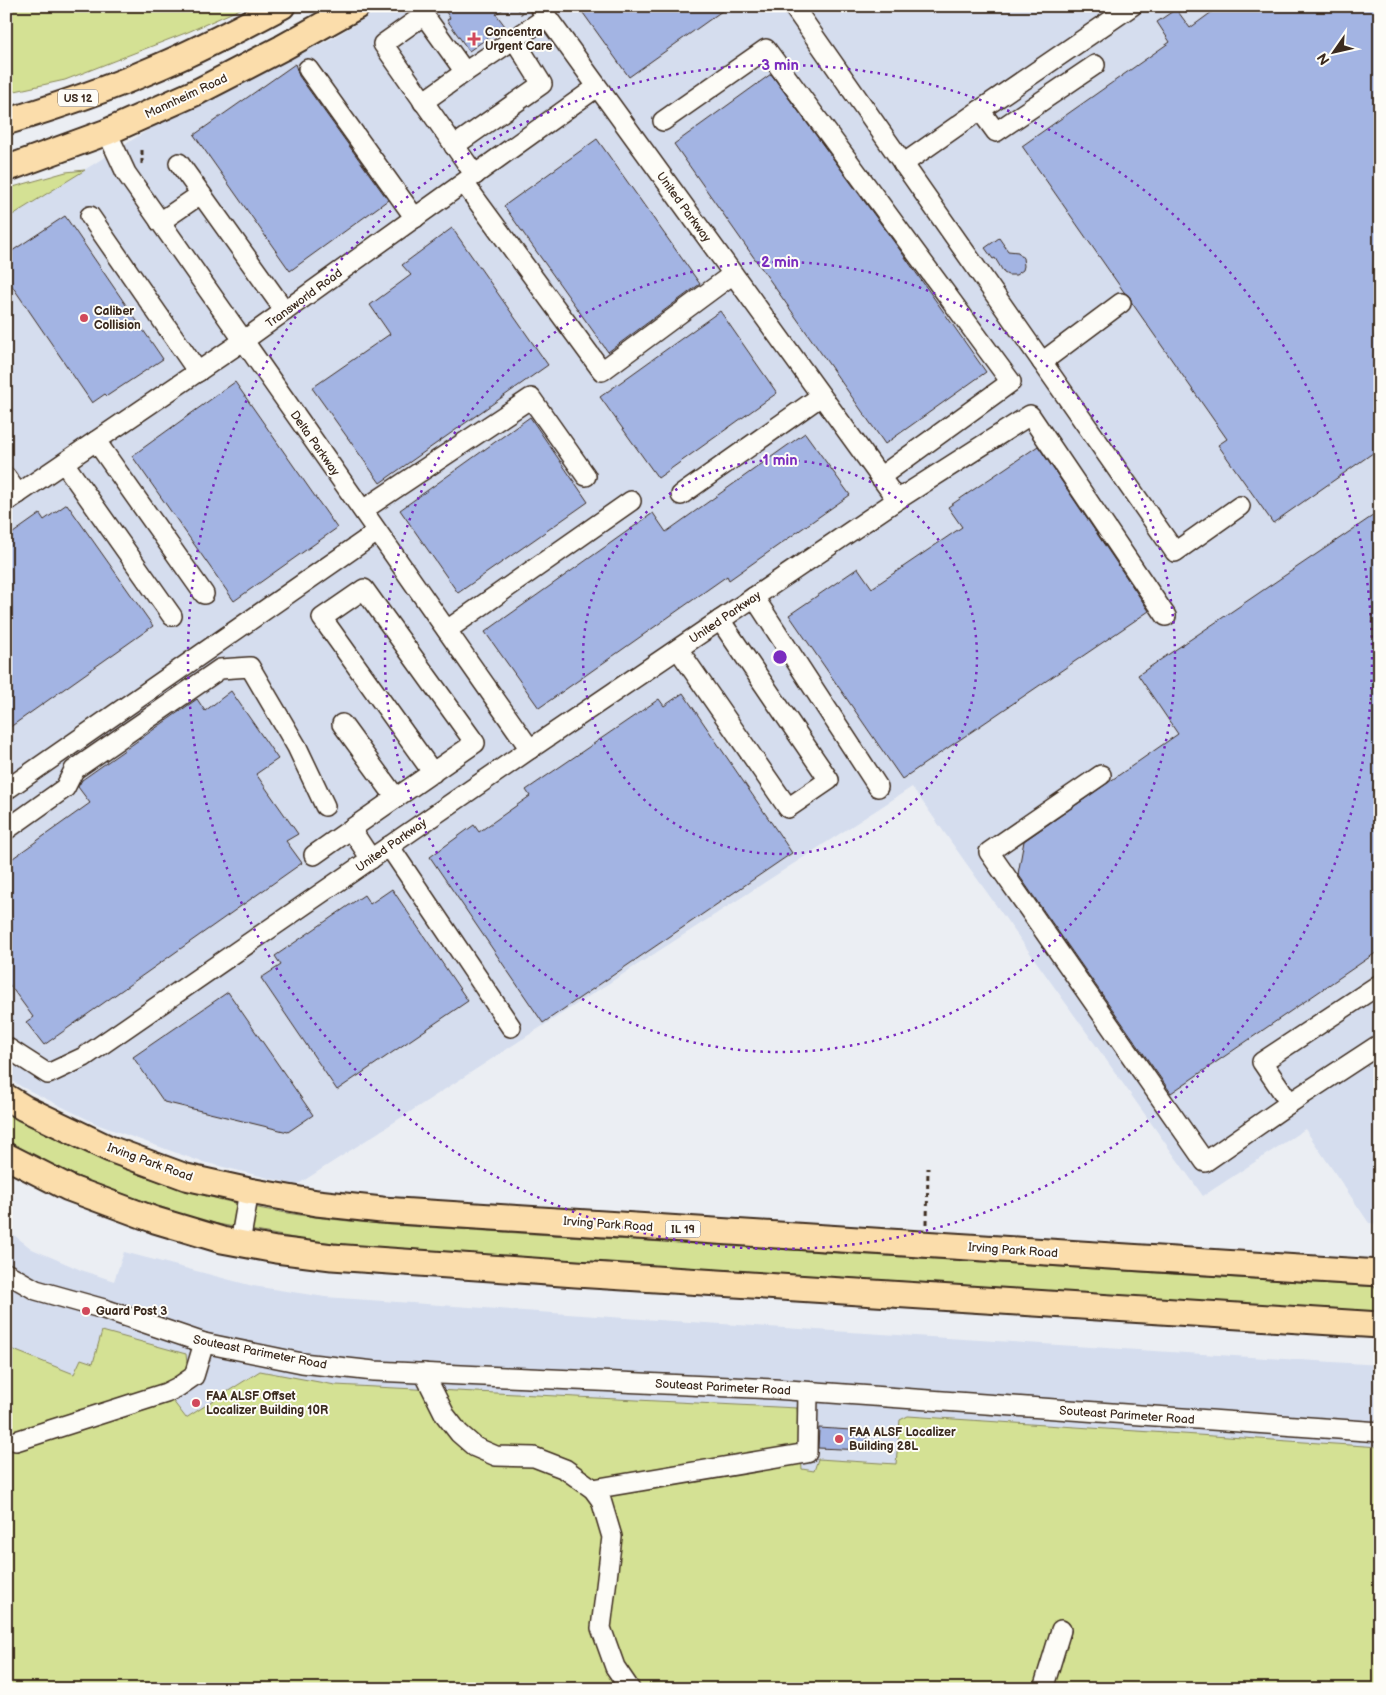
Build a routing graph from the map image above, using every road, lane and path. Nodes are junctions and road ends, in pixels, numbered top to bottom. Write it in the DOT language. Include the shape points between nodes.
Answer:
graph roads {
  1 [pos="282,6"];
  2 [pos="357,6"];
  3 [pos="516,6"];
  4 [pos="793,6"];
  5 [pos="1127,8"];
  6 [pos="539,17"];
  7 [pos="514,39"];
  8 [pos="1095,65"];
  9 [pos="308,69"];
  10 [pos="465,72"];
  11 [pos="597,87"];
  12 [pos="423,102"];
  13 [pos="980,110"];
  14 [pos="663,121"];
  15 [pos="6,122"];
  16 [pos="107,132"];
  17 [pos="454,146"];
  18 [pos="142,150"];
  19 [pos="179,163"];
  20 [pos="903,164"];
  21 [pos="6,169"];
  22 [pos="144,171"];
  23 [pos="469,179"];
  24 [pos="201,194"];
  25 [pos="90,216"];
  26 [pos="416,218"];
  27 [pos="160,222"];
  28 [pos="733,274"];
  29 [pos="1121,303"];
  30 [pos="285,312"];
  31 [pos="244,341"];
  32 [pos="1042,362"];
  33 [pos="198,372"];
  34 [pos="821,396"];
  35 [pos="96,441"];
  36 [pos="64,463"];
  37 [pos="586,476"];
  38 [pos="6,477"];
  39 [pos="880,477"];
  40 [pos="681,495"];
  41 [pos="12,498"];
  42 [pos="897,500"];
  43 [pos="631,501"];
  44 [pos="1240,506"];
  45 [pos="362,510"];
  46 [pos="377,532"];
  47 [pos="204,594"];
  48 [pos="754,597"];
  49 [pos="172,616"];
  50 [pos="1166,616"];
  51 [pos="720,620"];
  52 [pos="447,630"];
  53 [pos="678,649"];
  54 [pos="342,724"];
  55 [pos="530,749"];
  56 [pos="433,772"];
  57 [pos="1101,775"];
  58 [pos="878,787"];
  59 [pos="6,790"];
  60 [pos="396,798"];
  61 [pos="325,806"];
  62 [pos="351,829"];
  63 [pos="6,830"];
  64 [pos="389,846"];
  65 [pos="314,855"];
  66 [pos="371,859"];
  67 [pos="1380,984"];
  68 [pos="511,1028"];
  69 [pos="1380,1044"];
  70 [pos="6,1047"];
  71 [pos="6,1098"];
  72 [pos="1290,1103"];
  73 [pos="6,1156"];
  74 [pos="928,1168"];
  75 [pos="249,1191"];
  76 [pos="240,1243"];
  77 [pos="927,1245"];
  78 [pos="6,1273"];
  79 [pos="1380,1273"];
  80 [pos="1380,1325"];
  81 [pos="204,1343"];
  82 [pos="424,1373"];
  83 [pos="808,1392"];
  84 [pos="1380,1432"];
  85 [pos="16,1441"];
  86 [pos="593,1490"];
  87 [pos="1060,1630"];
  88 [pos="630,1689"];
  89 [pos="1043,1689"];
  1 -- 15 [label="main road, US 12" via="149,72"];
  2 -- 16 [label="main road, Mannheim Road" via="232,75"];
  3 -- 6 [label="path"];
  4 -- 20 [label="street"];
  5 -- 13 [label="street"];
  6 -- 7 [label="street"];
  6 -- 11 [label="street, United Parkway"];
  7 -- 10 [label="street"];
  7 -- 17 [label="street" via="542,84"];
  8 -- 13 [label="street" via="996,132"];
  9 -- 26 [label="street"];
  10 -- 12 [label="street"];
  10 -- 12 [label="street" via="424,15 383,44"];
  11 -- 23 [label="street, Transworld Road"];
  11 -- 28 [label="street, United Parkway"];
  12 -- 17 [label="street"];
  13 -- 20 [label="street"];
  14 -- 39 [label="street" via="766,49 1011,382"];
  16 -- 21 [label="main road, Mannheim Road"];
  16 -- 27 [label="street, Delta Parkway" via="126,173"];
  17 -- 23 [label="street"];
  18 -- 22 [label="path"];
  19 -- 24 [label="street"];
  20 -- 32 [label="street"];
  23 -- 26 [label="street, Transworld Road"];
  23 -- 28 [label="street" via="602,371"];
  24 -- 27 [label="street"];
  24 -- 30 [label="street"];
  25 -- 33 [label="street"];
  26 -- 30 [label="street, Transworld Road"];
  27 -- 31 [label="street, Delta Parkway"];
  28 -- 34 [label="street, United Parkway"];
  29 -- 32 [label="street"];
  30 -- 31 [label="street, Transworld Road"];
  31 -- 33 [label="street, Transworld Road"];
  31 -- 45 [label="street, Delta Parkway"];
  32 -- 44 [label="street" via="1175,552"];
  33 -- 35 [label="street, Transworld Road"];
  34 -- 39 [label="street, United Parkway"];
  34 -- 40 [label="street"];
  35 -- 36 [label="street, Transworld Road"];
  35 -- 47 [label="street"];
  36 -- 41 [label="street, Transworld Road"];
  36 -- 49 [label="street"];
  37 -- 45 [label="street" via="531,398"];
  38 -- 41 [label="street"];
  39 -- 42 [label="street, United Parkway"];
  42 -- 48 [label="street, United Parkway"];
  42 -- 50 [label="street" via="1030,415"];
  43 -- 52 [label="street"];
  45 -- 46 [label="street, Delta Parkway"];
  46 -- 52 [label="street, Delta Parkway"];
  46 -- 59 [label="street"];
  48 -- 51 [label="street, United Parkway"];
  48 -- 58 [label="street"];
  51 -- 53 [label="street, United Parkway"];
  51 -- 53 [label="street" via="829,780 788,808"];
  52 -- 55 [label="street, Delta Parkway"];
  53 -- 55 [label="street, United Parkway"];
  54 -- 60 [label="street"];
  55 -- 64 [label="street, United Parkway"];
  56 -- 56 [label="street" via="475,743 364,590 322,618"];
  56 -- 60 [label="street"];
  57 -- 72 [label="street" via="989,852 1205,1162"];
  60 -- 62 [label="street"];
  61 -- 63 [label="street" via="297,747 250,667 220,669 74,770 65,788"];
  62 -- 65 [label="street"];
  62 -- 66 [label="street"];
  64 -- 66 [label="street, United Parkway"];
  64 -- 68 [label="street"];
  66 -- 70 [label="street, United Parkway" via="84,1057 48,1074"];
  67 -- 72 [label="street" via="1262,1062"];
  69 -- 72 [label="street"];
  71 -- 75 [label="main road, Irving Park Road / IL 19" via="110,1148 186,1177"];
  73 -- 76 [label="main road" via="69,1188 110,1204"];
  74 -- 77 [label="path"];
  75 -- 76 [label="street"];
  75 -- 77 [label="main road, Irving Park Road / IL 19" via="382,1210"];
  76 -- 80 [label="main road" via="342,1258"];
  77 -- 79 [label="main road, Irving Park Road / IL 19"];
  78 -- 81 [label="street, Souteast Parimeter Road" via="36,1290"];
  81 -- 82 [label="street, Souteast Parimeter Road" via="302,1363"];
  81 -- 85 [label="street" via="194,1376 178,1387"];
  82 -- 83 [label="street, Souteast Parimeter Road"];
  82 -- 86 [label="street" via="445,1415 475,1447 496,1456 534,1457 565,1469"];
  83 -- 84 [label="street, Souteast Parimeter Road"];
  83 -- 86 [label="street" via="807,1453"];
  86 -- 88 [label="street" via="601,1500 612,1537 601,1628 615,1667"];
  87 -- 89 [label="street"];
}
